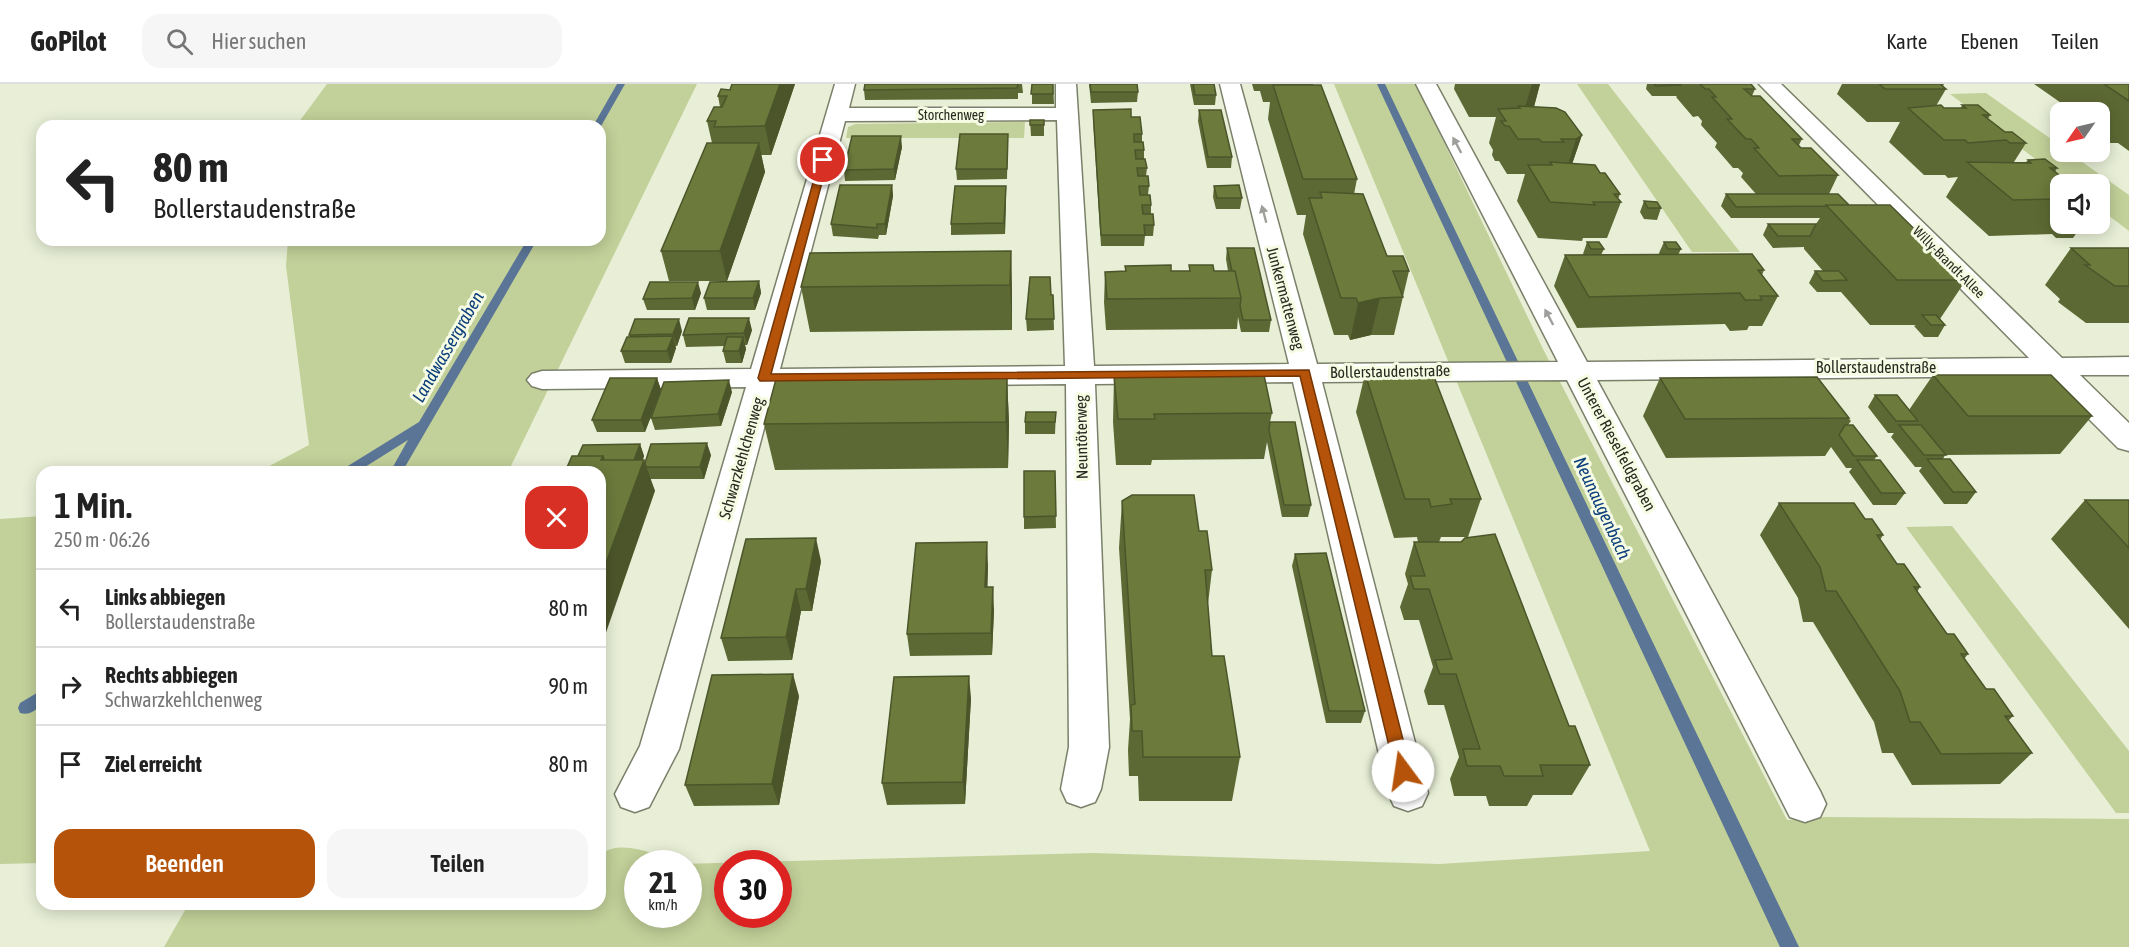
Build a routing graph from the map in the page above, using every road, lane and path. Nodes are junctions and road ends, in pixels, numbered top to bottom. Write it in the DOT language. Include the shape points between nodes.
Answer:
graph roads {
  1 [pos="845,84"];
  2 [pos="1066,84"];
  3 [pos="1230,84"];
  4 [pos="1426,84"];
  5 [pos="1769,84"];
  6 [pos="1067,114"];
  7 [pos="836,115"];
  8 [pos="2053,366"];
  9 [pos="2129,366"];
  10 [pos="1577,369"];
  11 [pos="1305,372"];
  12 [pos="1080,374"];
  13 [pos="764,378"];
  14 [pos="542,380"];
  15 [pos="2129,441"];
  16 [pos="1081,789"];
  17 [pos="1408,793"];
  18 [pos="635,794"];
  19 [pos="1805,804"];
  1 -- 7 [label="street, Schwarzkehlchenweg"];
  2 -- 6 [label="street, Neuntöterweg"];
  11 -- 3 [label="street, Junkermattenweg, one-way"];
  10 -- 4 [label="street, Unterer Rieselfeldgraben, one-way"];
  5 -- 8 [label="street, Willy-Brandt-Allee"];
  6 -- 7 [label="street, Storchenweg"];
  6 -- 12 [label="street, Neuntöterweg"];
  7 -- 13 [label="street, Schwarzkehlchenweg"];
  8 -- 9 [label="street, Bollerstaudenstraße"];
  8 -- 10 [label="street, Bollerstaudenstraße"];
  8 -- 15 [label="street, Willy-Brandt-Allee"];
  10 -- 11 [label="street, Bollerstaudenstraße"];
  10 -- 19 [label="street, Unterer Rieselfeldgraben"];
  11 -- 12 [label="street, Bollerstaudenstraße"];
  11 -- 17 [label="street, Junkermattenweg"];
  12 -- 13 [label="street, Bollerstaudenstraße"];
  12 -- 16 [label="street, Neuntöterweg" via="1089,747"];
  13 -- 14 [label="street, Bollerstaudenstraße"];
  13 -- 18 [label="street, Schwarzkehlchenweg" via="659,749"];
}
